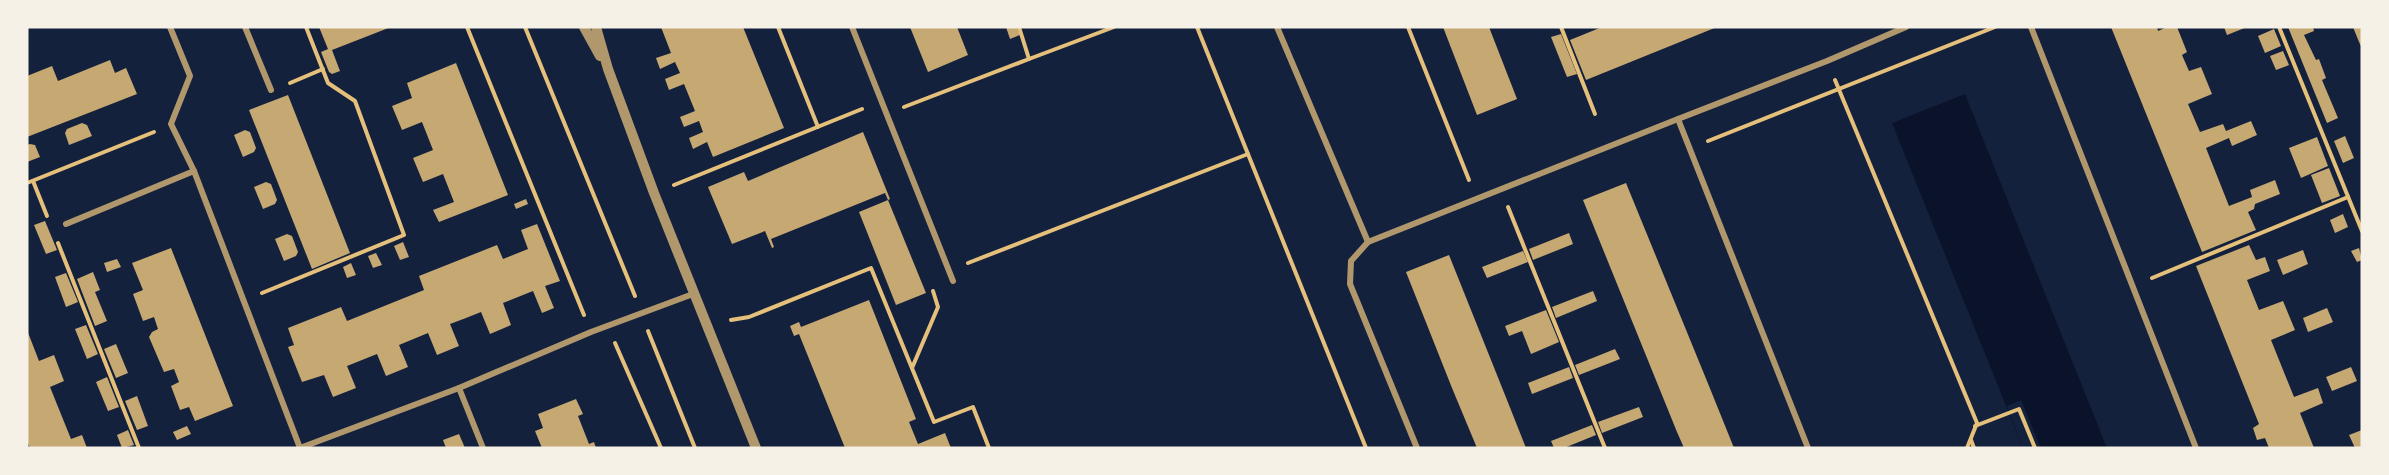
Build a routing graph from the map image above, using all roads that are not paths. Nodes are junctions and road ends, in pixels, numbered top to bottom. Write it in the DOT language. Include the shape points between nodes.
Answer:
graph roads {
  1 [pos="170,27"];
  2 [pos="245,27"];
  3 [pos="584,27"];
  4 [pos="596,27"];
  5 [pos="852,27"];
  6 [pos="1277,27"];
  7 [pos="1906,27"];
  8 [pos="2031,27"];
  9 [pos="608,69"];
  10 [pos="271,90"];
  11 [pos="1678,119"];
  12 [pos="194,171"];
  13 [pos="66,224"];
  14 [pos="1368,242"];
  15 [pos="953,281"];
  16 [pos="693,294"];
  17 [pos="459,388"];
  18 [pos="300,448"];
  19 [pos="483,448"];
  20 [pos="756,448"];
  21 [pos="1417,448"];
  22 [pos="1808,448"];
  23 [pos="2196,448"];
  1 -- 12 [label="street" via="190,76 171,124"];
  2 -- 10 [label="street"];
  3 -- 9 [label="street"];
  4 -- 9 [label="street"];
  5 -- 15 [label="street"];
  6 -- 14 [label="street"];
  7 -- 11 [label="street"];
  8 -- 23 [label="street"];
  9 -- 16 [label="street"];
  11 -- 14 [label="street"];
  11 -- 22 [label="street"];
  12 -- 13 [label="street"];
  12 -- 18 [label="street"];
  14 -- 21 [label="street" via="1351,261 1350,284"];
  16 -- 17 [label="street"];
  16 -- 20 [label="street"];
  17 -- 18 [label="street"];
  17 -- 19 [label="street"];
}
